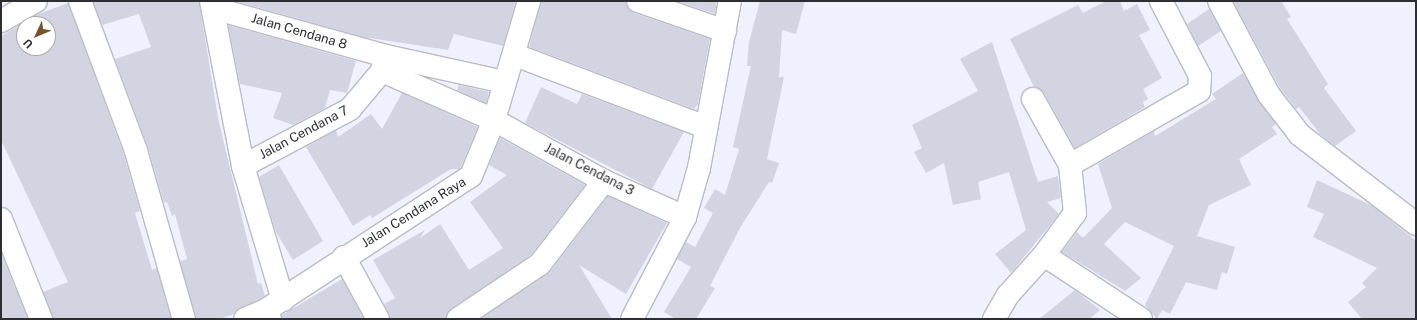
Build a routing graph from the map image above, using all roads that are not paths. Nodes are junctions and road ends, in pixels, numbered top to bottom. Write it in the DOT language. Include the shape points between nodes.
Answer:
graph roads {
  1 [pos="36,1"];
  2 [pos="80,1"];
  3 [pos="529,1"];
  4 [pos="638,1"];
  5 [pos="730,1"];
  6 [pos="1219,1"];
  7 [pos="1166,3"];
  8 [pos="212,4"];
  9 [pos="1,21"];
  10 [pos="725,31"];
  11 [pos="515,55"];
  12 [pos="384,63"];
  13 [pos="504,82"];
  14 [pos="1033,99"];
  15 [pos="494,120"];
  16 [pos="706,127"];
  17 [pos="1070,165"];
  18 [pos="243,166"];
  19 [pos="604,181"];
  20 [pos="685,217"];
  21 [pos="1,219"];
  22 [pos="1416,224"];
  23 [pos="1044,255"];
  24 [pos="344,257"];
  25 [pos="273,310"];
  26 [pos="1003,315"];
  27 [pos="41,319"];
  28 [pos="184,319"];
  29 [pos="246,319"];
  30 [pos="378,319"];
  31 [pos="458,319"];
  32 [pos="632,319"];
  33 [pos="1141,319"];
  1 -- 9 [label="street"];
  2 -- 28 [label="street" via="136,151"];
  3 -- 11 [label="street, Jalan Cendana Raya"];
  4 -- 10 [label="street"];
  5 -- 10 [label="street"];
  6 -- 22 [label="street" via="1270,95 1300,135"];
  7 -- 17 [label="street" via="1200,76 1199,91"];
  8 -- 12 [label="street, Jalan Cendana 8"];
  8 -- 18 [label="street"];
  10 -- 16 [label="street"];
  11 -- 13 [label="street, Jalan Cendana Raya"];
  11 -- 16 [label="street"];
  12 -- 13 [label="street"];
  12 -- 15 [label="street, Jalan Cendana 8"];
  12 -- 18 [label="street, Jalan Cendana 7" via="350,109"];
  13 -- 15 [label="street, Jalan Cendana Raya"];
  14 -- 17 [label="street"];
  15 -- 19 [label="street, Jalan Cendana 3"];
  15 -- 24 [label="street, Jalan Cendana Raya" via="467,180"];
  16 -- 20 [label="street"];
  17 -- 23 [label="street" via="1075,213"];
  18 -- 25 [label="street"];
  19 -- 20 [label="street, Jalan Cendana 3"];
  19 -- 31 [label="street" via="540,264"];
  20 -- 32 [label="street"];
  21 -- 27 [label="street"];
  23 -- 26 [label="street"];
  23 -- 33 [label="street"];
  24 -- 25 [label="street, Jalan Cendana Raya"];
  24 -- 30 [label="street"];
  25 -- 29 [label="street, Jalan Cendana Raya"];
}
